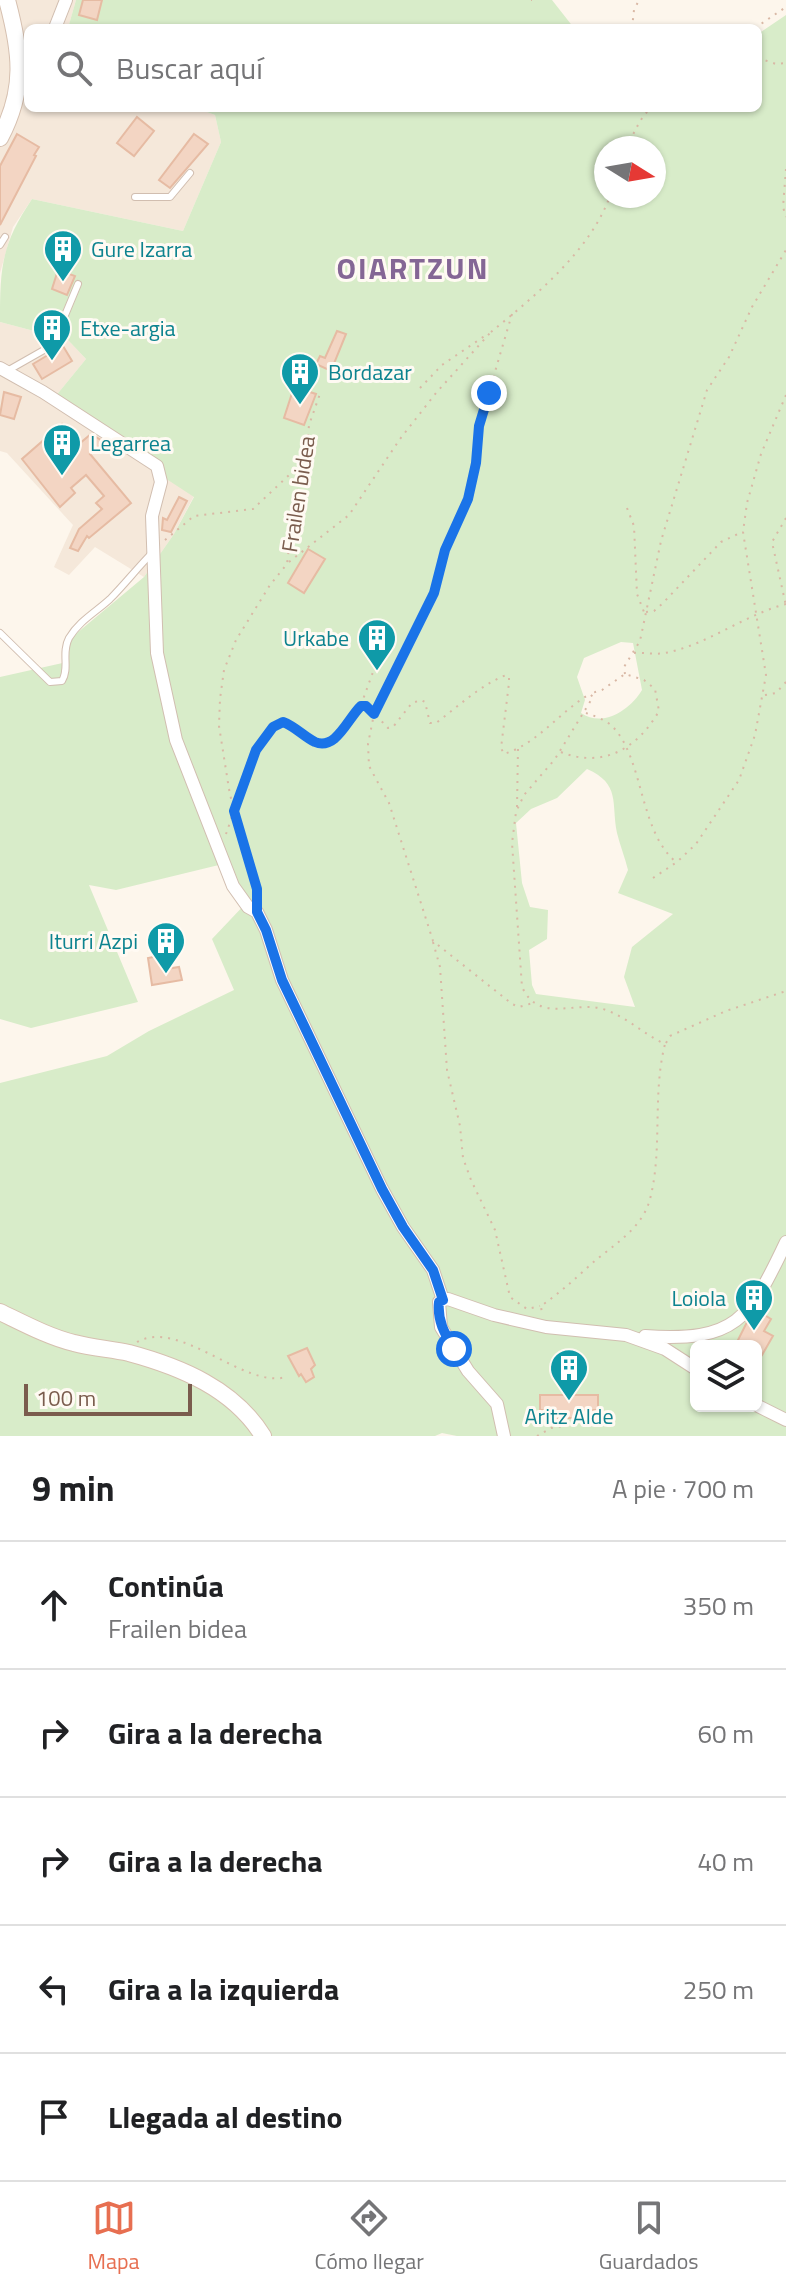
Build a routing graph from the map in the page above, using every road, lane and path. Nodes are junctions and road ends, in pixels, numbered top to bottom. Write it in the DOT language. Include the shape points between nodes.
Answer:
graph roads {
  1 [pos="7,0"];
  2 [pos="66,0"];
  3 [pos="639,0"];
  4 [pos="0,4"];
  5 [pos="786,7"];
  6 [pos="57,24"];
  7 [pos="632,24"];
  8 [pos="761,24"];
  9 [pos="18,50"];
  10 [pos="762,59"];
  11 [pos="786,63"];
  12 [pos="24,77"];
  13 [pos="647,112"];
  14 [pos="632,136"];
  15 [pos="0,138"];
  16 [pos="786,169"];
  17 [pos="190,173"];
  18 [pos="135,197"];
  19 [pos="605,208"];
  20 [pos="786,217"];
  21 [pos="5,237"];
  22 [pos="0,245"];
  23 [pos="786,250"];
  24 [pos="78,284"];
  25 [pos="512,314"];
  26 [pos="58,332"];
  27 [pos="490,333"];
  28 [pos="58,342"];
  29 [pos="4,370"];
  30 [pos="420,388"];
  31 [pos="321,391"];
  32 [pos="786,395"];
  33 [pos="306,459"];
  34 [pos="627,508"];
  35 [pos="786,518"];
  36 [pos="743,532"];
  37 [pos="153,552"];
  38 [pos="287,564"];
  39 [pos="786,605"];
  40 [pos="645,613"];
  41 [pos="756,615"];
  42 [pos="0,633"];
  43 [pos="634,653"];
  44 [pos="373,672"];
  45 [pos="625,674"];
  46 [pos="786,682"];
  47 [pos="590,694"];
  48 [pos="762,695"];
  49 [pos="361,706"];
  50 [pos="585,713"];
  51 [pos="374,714"];
  52 [pos="518,748"];
  53 [pos="626,749"];
  54 [pos="560,752"];
  55 [pos="517,808"];
  56 [pos="234,811"];
  57 [pos="218,845"];
  58 [pos="677,862"];
  59 [pos="653,878"];
  60 [pos="257,912"];
  61 [pos="433,941"];
  62 [pos="786,991"];
  63 [pos="533,1003"];
  64 [pos="665,1044"];
  65 [pos="786,1242"];
  66 [pos="443,1300"];
  67 [pos="541,1306"];
  68 [pos="0,1312"];
  69 [pos="546,1327"];
  70 [pos="626,1335"];
  71 [pos="131,1354"];
  72 [pos="690,1365"];
  73 [pos="286,1377"];
  74 [pos="762,1408"];
  75 [pos="786,1420"];
  76 [pos="598,1421"];
  77 [pos="263,1436"];
  78 [pos="504,1436"];
  79 [pos="537,1436"];
  1 -- 9 [label="main road"];
  2 -- 6 [label="street"];
  3 -- 7 [label="path"];
  4 -- 9 [label="main road"];
  5 -- 8 [label="path"];
  9 -- 12 [label="main road"];
  10 -- 11 [label="path"];
  12 -- 15 [label="main road"];
  13 -- 14 [label="path"];
  16 -- 20 [label="path"];
  17 -- 18 [label="lane" via="170,197"];
  19 -- 25 [label="path" via="531,301"];
  21 -- 22 [label="lane"];
  23 -- 40 [label="path" via="707,390"];
  24 -- 26 [label="lane"];
  25 -- 27 [label="path"];
  25 -- 51 [label="path" via="479,426 468,499 445,550 434,593"];
  27 -- 30 [label="path" via="442,365"];
  27 -- 38 [label="path" via="400,439 349,515"];
  28 -- 29 [label="lane"];
  29 -- 37 [label="street" via="157,466 161,482 152,516"];
  31 -- 33 [label="path, Frailen bidea" via="309,425"];
  32 -- 36 [label="path" via="761,454"];
  33 -- 37 [label="path" via="253,509 194,516"];
  33 -- 38 [label="path, Frailen bidea"];
  34 -- 40 [label="path" via="634,526 637,594"];
  35 -- 39 [label="path" via="772,542"];
  36 -- 40 [label="path" via="721,542 663,603"];
  36 -- 41 [label="path"];
  37 -- 42 [label="lane" via="70,637 62,681 50,682"];
  37 -- 57 [label="street" via="158,666 176,740"];
  38 -- 56 [label="path, Frailen bidea" via="248,620 224,670 219,726"];
  39 -- 41 [label="path"];
  40 -- 43 [label="path"];
  41 -- 43 [label="path" via="687,646"];
  41 -- 48 [label="path" via="766,675"];
  43 -- 45 [label="path"];
  44 -- 49 [label="path"];
  45 -- 47 [label="path"];
  45 -- 53 [label="path" via="655,689 659,711"];
  46 -- 48 [label="path" via="776,693"];
  47 -- 50 [label="path"];
  47 -- 52 [label="path"];
  48 -- 58 [label="path" via="739,780 696,844"];
  49 -- 51 [label="path"];
  49 -- 56 [label="path" via="328,744 283,722 273,727 256,750"];
  50 -- 53 [label="path" via="612,726"];
  50 -- 54 [label="path"];
  51 -- 52 [label="path" via="393,727 412,703 421,700 430,723 436,723 506,675 501,748 504,754"];
  51 -- 61 [label="path" via="369,766 389,803"];
  52 -- 55 [label="path"];
  53 -- 54 [label="path" via="593,759"];
  53 -- 58 [label="path" via="649,816 668,855"];
  54 -- 55 [label="path"];
  55 -- 63 [label="path" via="512,843 519,951 522,987"];
  56 -- 57 [label="path"];
  56 -- 60 [label="path, Frailen bidea" via="257,889"];
  57 -- 60 [label="street" via="233,886"];
  58 -- 59 [label="path"];
  60 -- 66 [label="street" via="282,980 382,1189 433,1270"];
  61 -- 63 [label="path" via="512,1004"];
  61 -- 67 [label="path" via="463,1158 495,1230 510,1297 527,1309"];
  62 -- 64 [label="path" via="726,1011 670,1036"];
  63 -- 64 [label="path" via="608,1010"];
  64 -- 67 [label="path" via="652,1187 643,1215 635,1228"];
  65 -- 70 [label="street" via="753,1304 724,1329 704,1336"];
  66 -- 69 [label="street"];
  66 -- 78 [label="street" via="438,1307 441,1327 468,1371 497,1404"];
  67 -- 69 [label="path"];
  68 -- 71 [label="main road" via="75,1344"];
  69 -- 70 [label="street"];
  70 -- 72 [label="street"];
  71 -- 73 [label="path" via="138,1340 155,1335 266,1378"];
  71 -- 77 [label="main road" via="192,1375 220,1391 243,1409"];
  74 -- 75 [label="street"];
  76 -- 79 [label="path" via="551,1428"];
}
